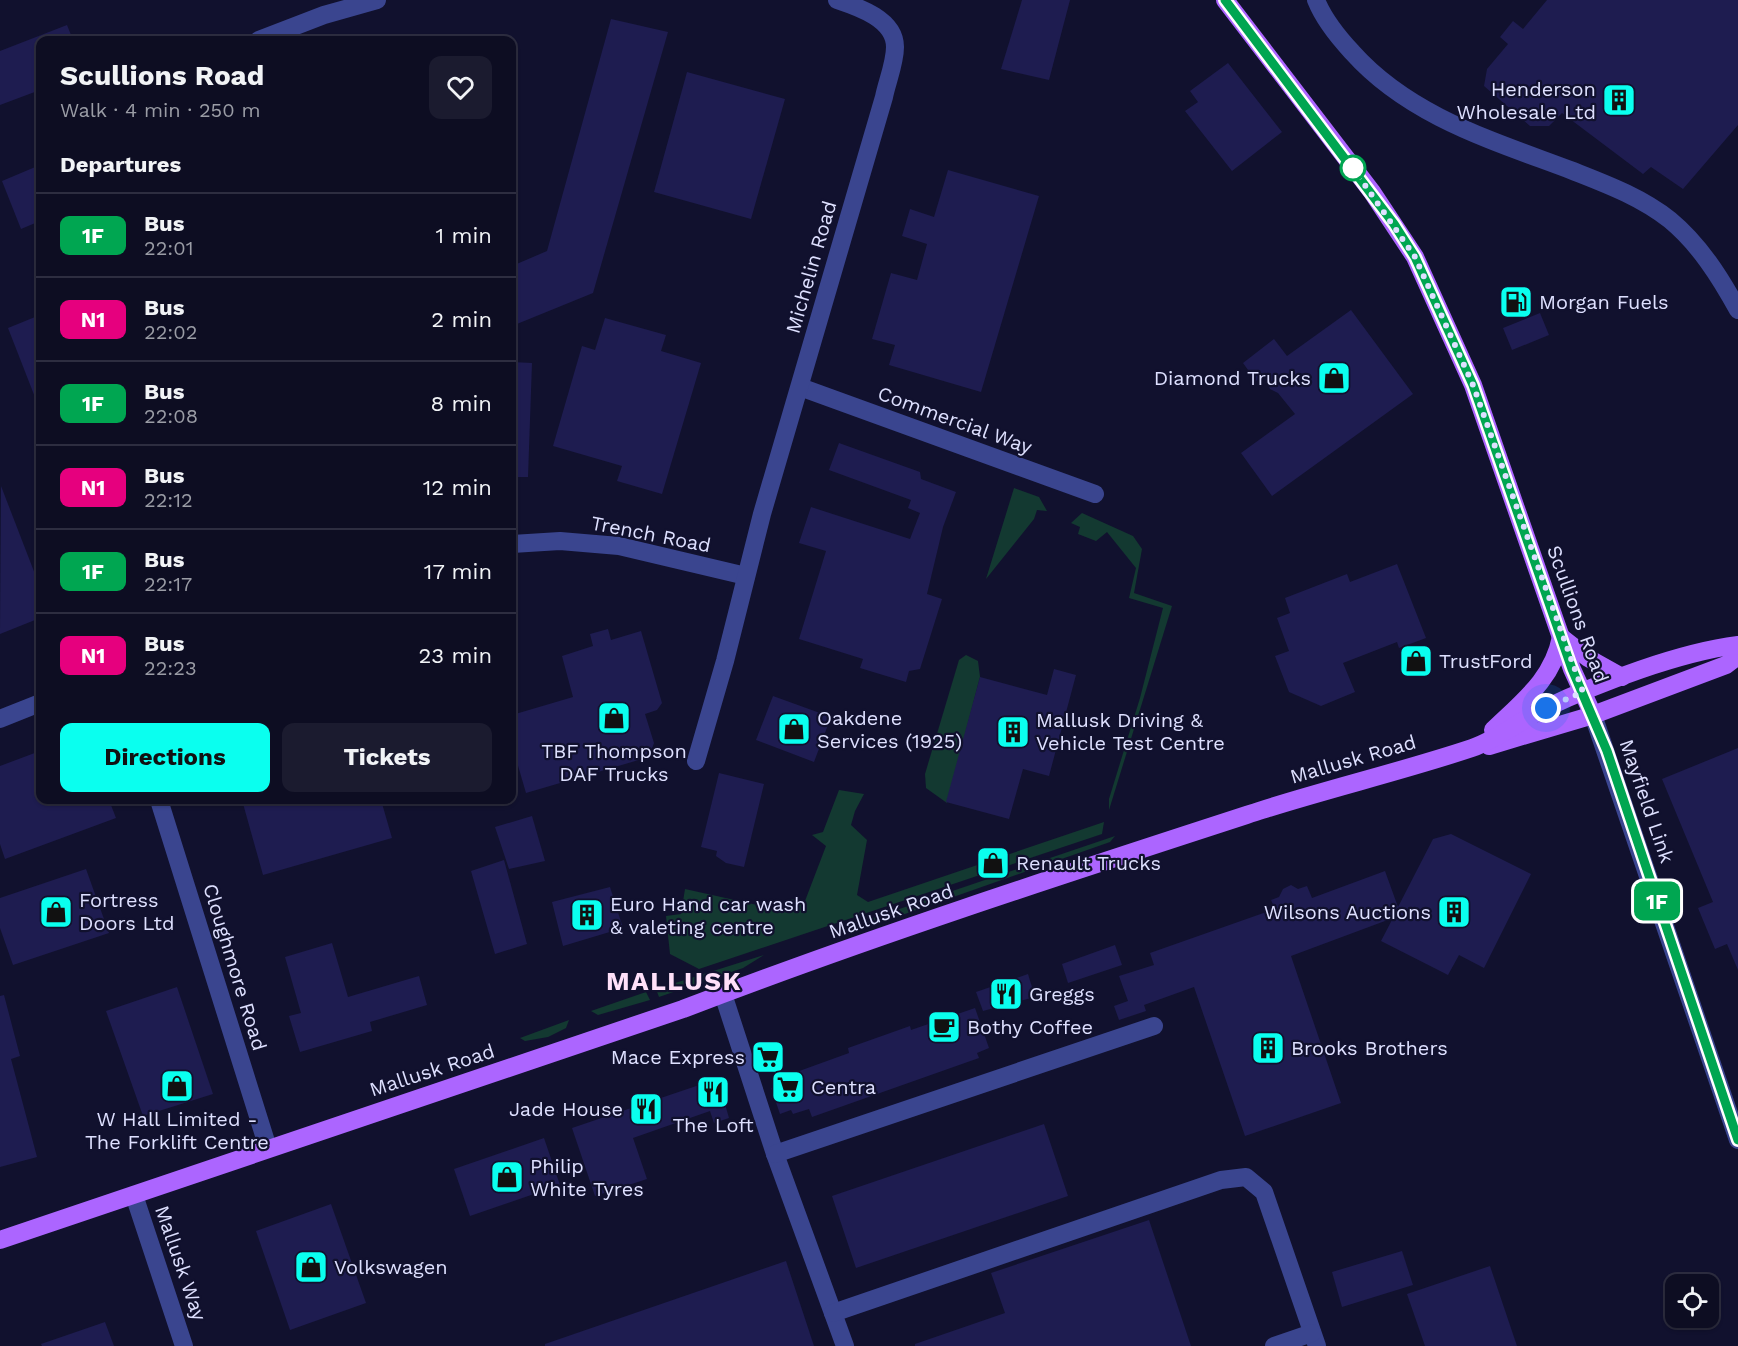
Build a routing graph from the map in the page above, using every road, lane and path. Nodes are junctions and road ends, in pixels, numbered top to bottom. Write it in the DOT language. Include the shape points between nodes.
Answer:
graph roads {
  1 [pos="377,0"];
  2 [pos="837,0"];
  3 [pos="1225,0"];
  4 [pos="1316,0"];
  5 [pos="322,8"];
  6 [pos="267,36"];
  7 [pos="1732,282"];
  8 [pos="1738,310"];
  9 [pos="800,387"];
  10 [pos="1095,494"];
  11 [pos="516,544"];
  12 [pos="746,576"];
  13 [pos="1561,637"];
  14 [pos="1738,645"];
  15 [pos="1738,656"];
  16 [pos="1622,676"];
  17 [pos="1583,692"];
  18 [pos="36,705"];
  19 [pos="1593,715"];
  20 [pos="0,719"];
  21 [pos="1476,747"];
  22 [pos="696,761"];
  23 [pos="160,804"];
  24 [pos="723,994"];
  25 [pos="1154,1026"];
  26 [pos="1738,1140"];
  27 [pos="268,1148"];
  28 [pos="776,1154"];
  29 [pos="134,1195"];
  30 [pos="0,1240"];
  31 [pos="834,1313"];
  32 [pos="1314,1340"];
  33 [pos="184,1346"];
  34 [pos="844,1346"];
  35 [pos="1274,1346"];
  1 -- 5 [label="street"];
  2 -- 9 [label="street, Michelin Road" via="866,9 888,28 895,46 884,98"];
  3 -- 13 [label="main road, Scullions Road" via="1372,192 1415,257 1473,385"];
  4 -- 7 [label="street" via="1341,41 1414,105 1646,204 1670,220"];
  5 -- 6 [label="street"];
  7 -- 8 [label="street"];
  9 -- 10 [label="street, Commercial Way"];
  9 -- 12 [label="street, Michelin Road"];
  11 -- 12 [label="street, Trench Road" via="560,541 619,546"];
  12 -- 22 [label="street, Michelin Road"];
  13 -- 16 [label="main road" via="1588,658"];
  13 -- 17 [label="main road, Scullions Road"];
  13 -- 21 [label="main road" via="1558,654 1542,682"];
  14 -- 16 [label="main road, Mallusk Road"];
  15 -- 19 [label="main road" via="1726,665"];
  16 -- 17 [label="main road, Mallusk Road"];
  17 -- 19 [label="main road, Scullions Road"];
  17 -- 21 [label="main road, Mallusk Road"];
  18 -- 20 [label="street"];
  19 -- 21 [label="main road" via="1497,746"];
  19 -- 26 [label="street, Mayfield Link"];
  21 -- 24 [label="main road, Mallusk Road" via="1254,813"];
  23 -- 27 [label="street, Cloughmore Road"];
  24 -- 27 [label="main road, Mallusk Road"];
  24 -- 28 [label="street"];
  25 -- 28 [label="street"];
  27 -- 29 [label="main road, Mallusk Road"];
  28 -- 31 [label="street"];
  29 -- 30 [label="main road, Mallusk Road"];
  29 -- 33 [label="street, Mallusk Way"];
  31 -- 32 [label="street" via="1221,1180 1245,1177 1264,1192"];
  31 -- 34 [label="street"];
  32 -- 35 [label="street"];
}
